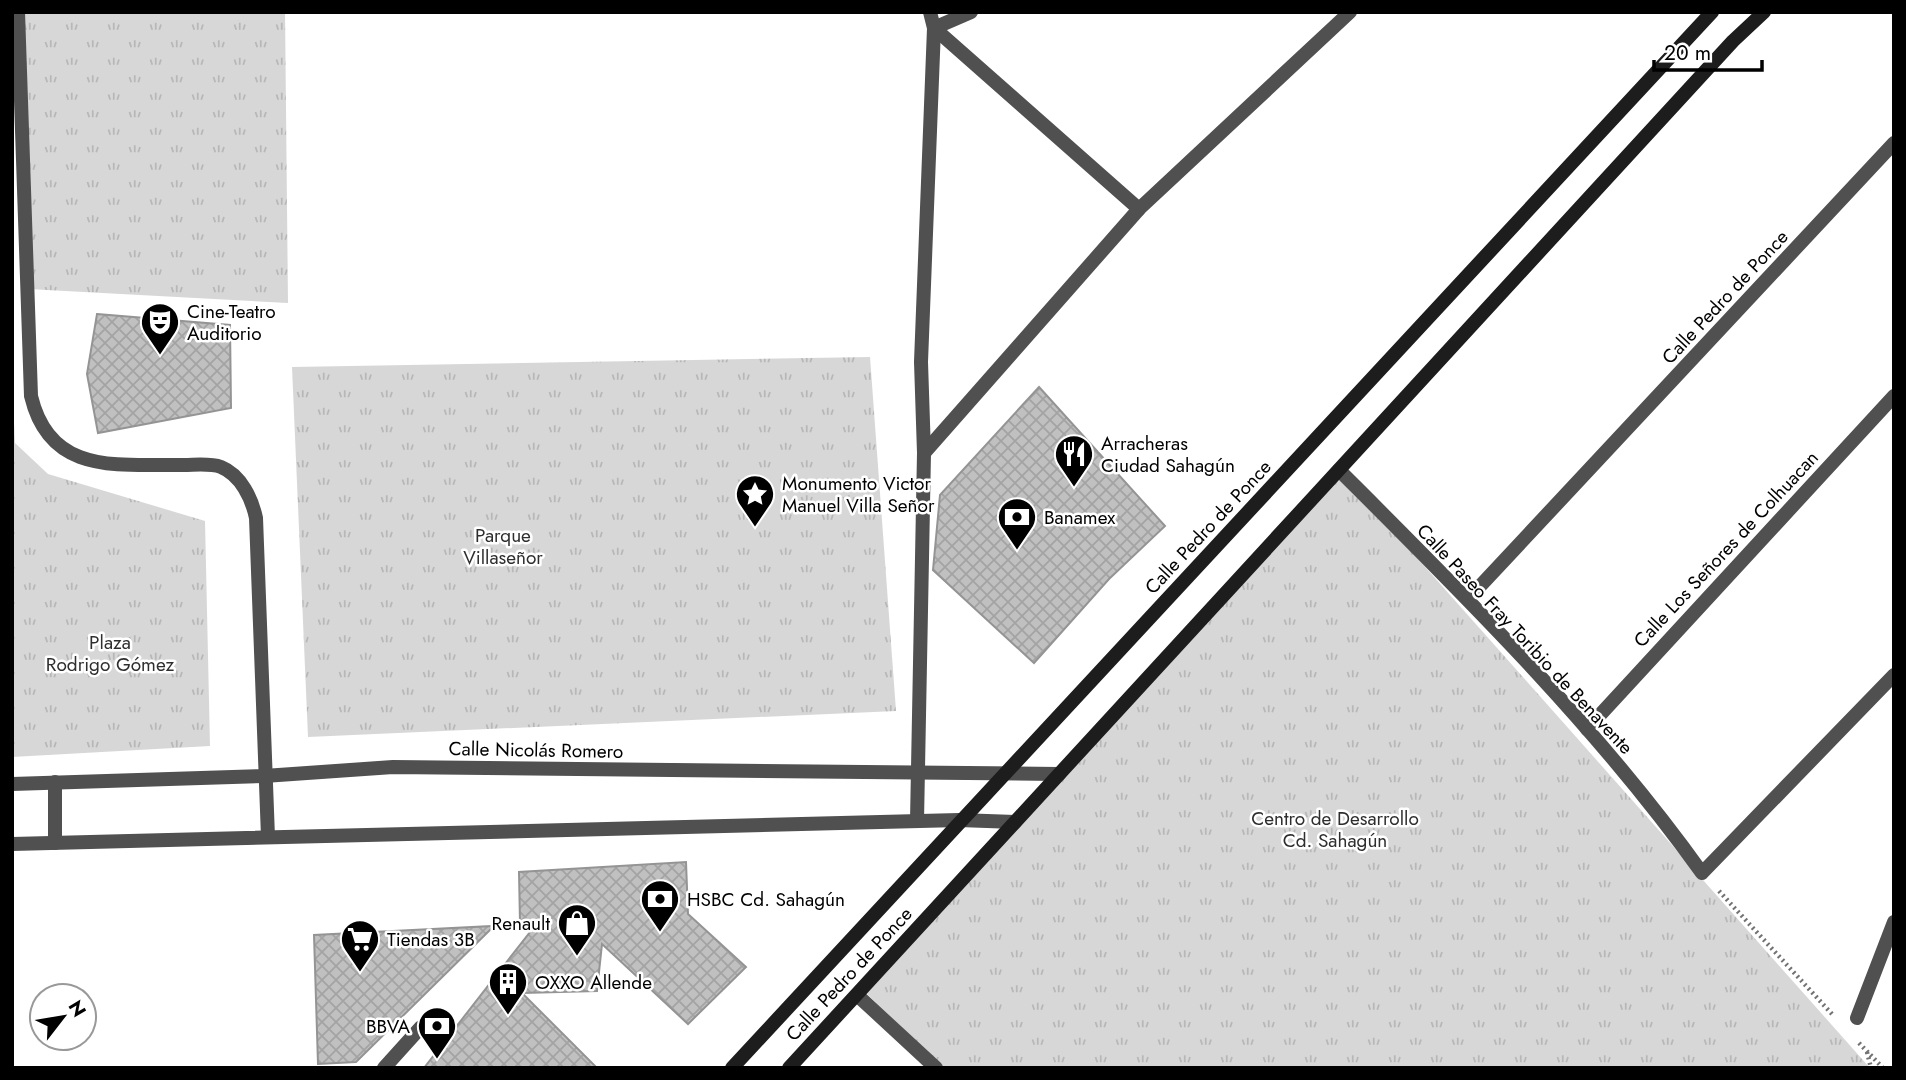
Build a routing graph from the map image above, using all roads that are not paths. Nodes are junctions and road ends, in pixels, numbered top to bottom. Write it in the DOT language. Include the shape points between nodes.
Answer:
graph roads {
  1 [pos="18,12"];
  2 [pos="930,12"];
  3 [pos="971,12"];
  4 [pos="1350,12"];
  5 [pos="1712,12"];
  6 [pos="1765,12"];
  7 [pos="934,28"];
  8 [pos="1894,143"];
  9 [pos="19,145"];
  10 [pos="1139,209"];
  11 [pos="1894,396"];
  12 [pos="924,453"];
  13 [pos="1339,470"];
  14 [pos="1468,598"];
  15 [pos="1894,675"];
  16 [pos="1587,729"];
  17 [pos="920,774"];
  18 [pos="1004,774"];
  19 [pos="1059,774"];
  20 [pos="264,776"];
  21 [pos="55,782"];
  22 [pos="12,784"];
  23 [pos="959,820"];
  24 [pos="917,821"];
  25 [pos="1016,822"];
  26 [pos="268,838"];
  27 [pos="55,843"];
  28 [pos="12,844"];
  29 [pos="1894,922"];
  30 [pos="857,995"];
  31 [pos="1857,1018"];
  32 [pos="421,1027"];
  33 [pos="384,1068"];
  34 [pos="732,1068"];
  35 [pos="789,1068"];
  36 [pos="936,1068"];
  1 -- 9 [label="street"];
  2 -- 7 [label="street"];
  3 -- 7 [label="street"];
  4 -- 10 [label="street"];
  5 -- 18 [label="street, Calle Pedro de Ponce"];
  6 -- 13 [label="street, Calle Pedro de Ponce"];
  7 -- 10 [label="street"];
  7 -- 12 [label="street" via="921,362"];
  8 -- 14 [label="street, Calle Pedro de Ponce"];
  9 -- 20 [label="street" via="31,396 45,431 78,458 99,464 218,465 244,486 252,502"];
  10 -- 12 [label="street"];
  11 -- 16 [label="street, Calle Los Señores de Colhuacan"];
  12 -- 17 [label="street"];
  13 -- 14 [label="street, Calle Paseo Fray Toribio de Benavente"];
  13 -- 19 [label="street, Calle Pedro de Ponce"];
  14 -- 16 [label="street, Calle Paseo Fray Toribio de Benavente"];
  15 -- 16 [label="street, Calle Paseo Fray Toribio de Benavente" via="1702,873"];
  17 -- 18 [label="street, Calle Nicolás Romero"];
  17 -- 20 [label="street, Calle Nicolás Romero" via="393,767"];
  17 -- 24 [label="street"];
  18 -- 19 [label="street, Calle Nicolás Romero"];
  18 -- 23 [label="street, Calle Pedro de Ponce"];
  19 -- 25 [label="street, Calle Pedro de Ponce"];
  20 -- 21 [label="street, Calle Nicolás Romero"];
  20 -- 26 [label="street"];
  21 -- 22 [label="street, Calle Nicolás Romero"];
  21 -- 27 [label="street"];
  23 -- 24 [label="street"];
  23 -- 25 [label="street"];
  23 -- 34 [label="street, Calle Pedro de Ponce"];
  24 -- 26 [label="street"];
  25 -- 30 [label="street, Calle Pedro de Ponce"];
  26 -- 27 [label="street"];
  27 -- 28 [label="street"];
  29 -- 31 [label="street"];
  30 -- 35 [label="street, Calle Pedro de Ponce"];
  30 -- 36 [label="street"];
  32 -- 33 [label="street"];
}
